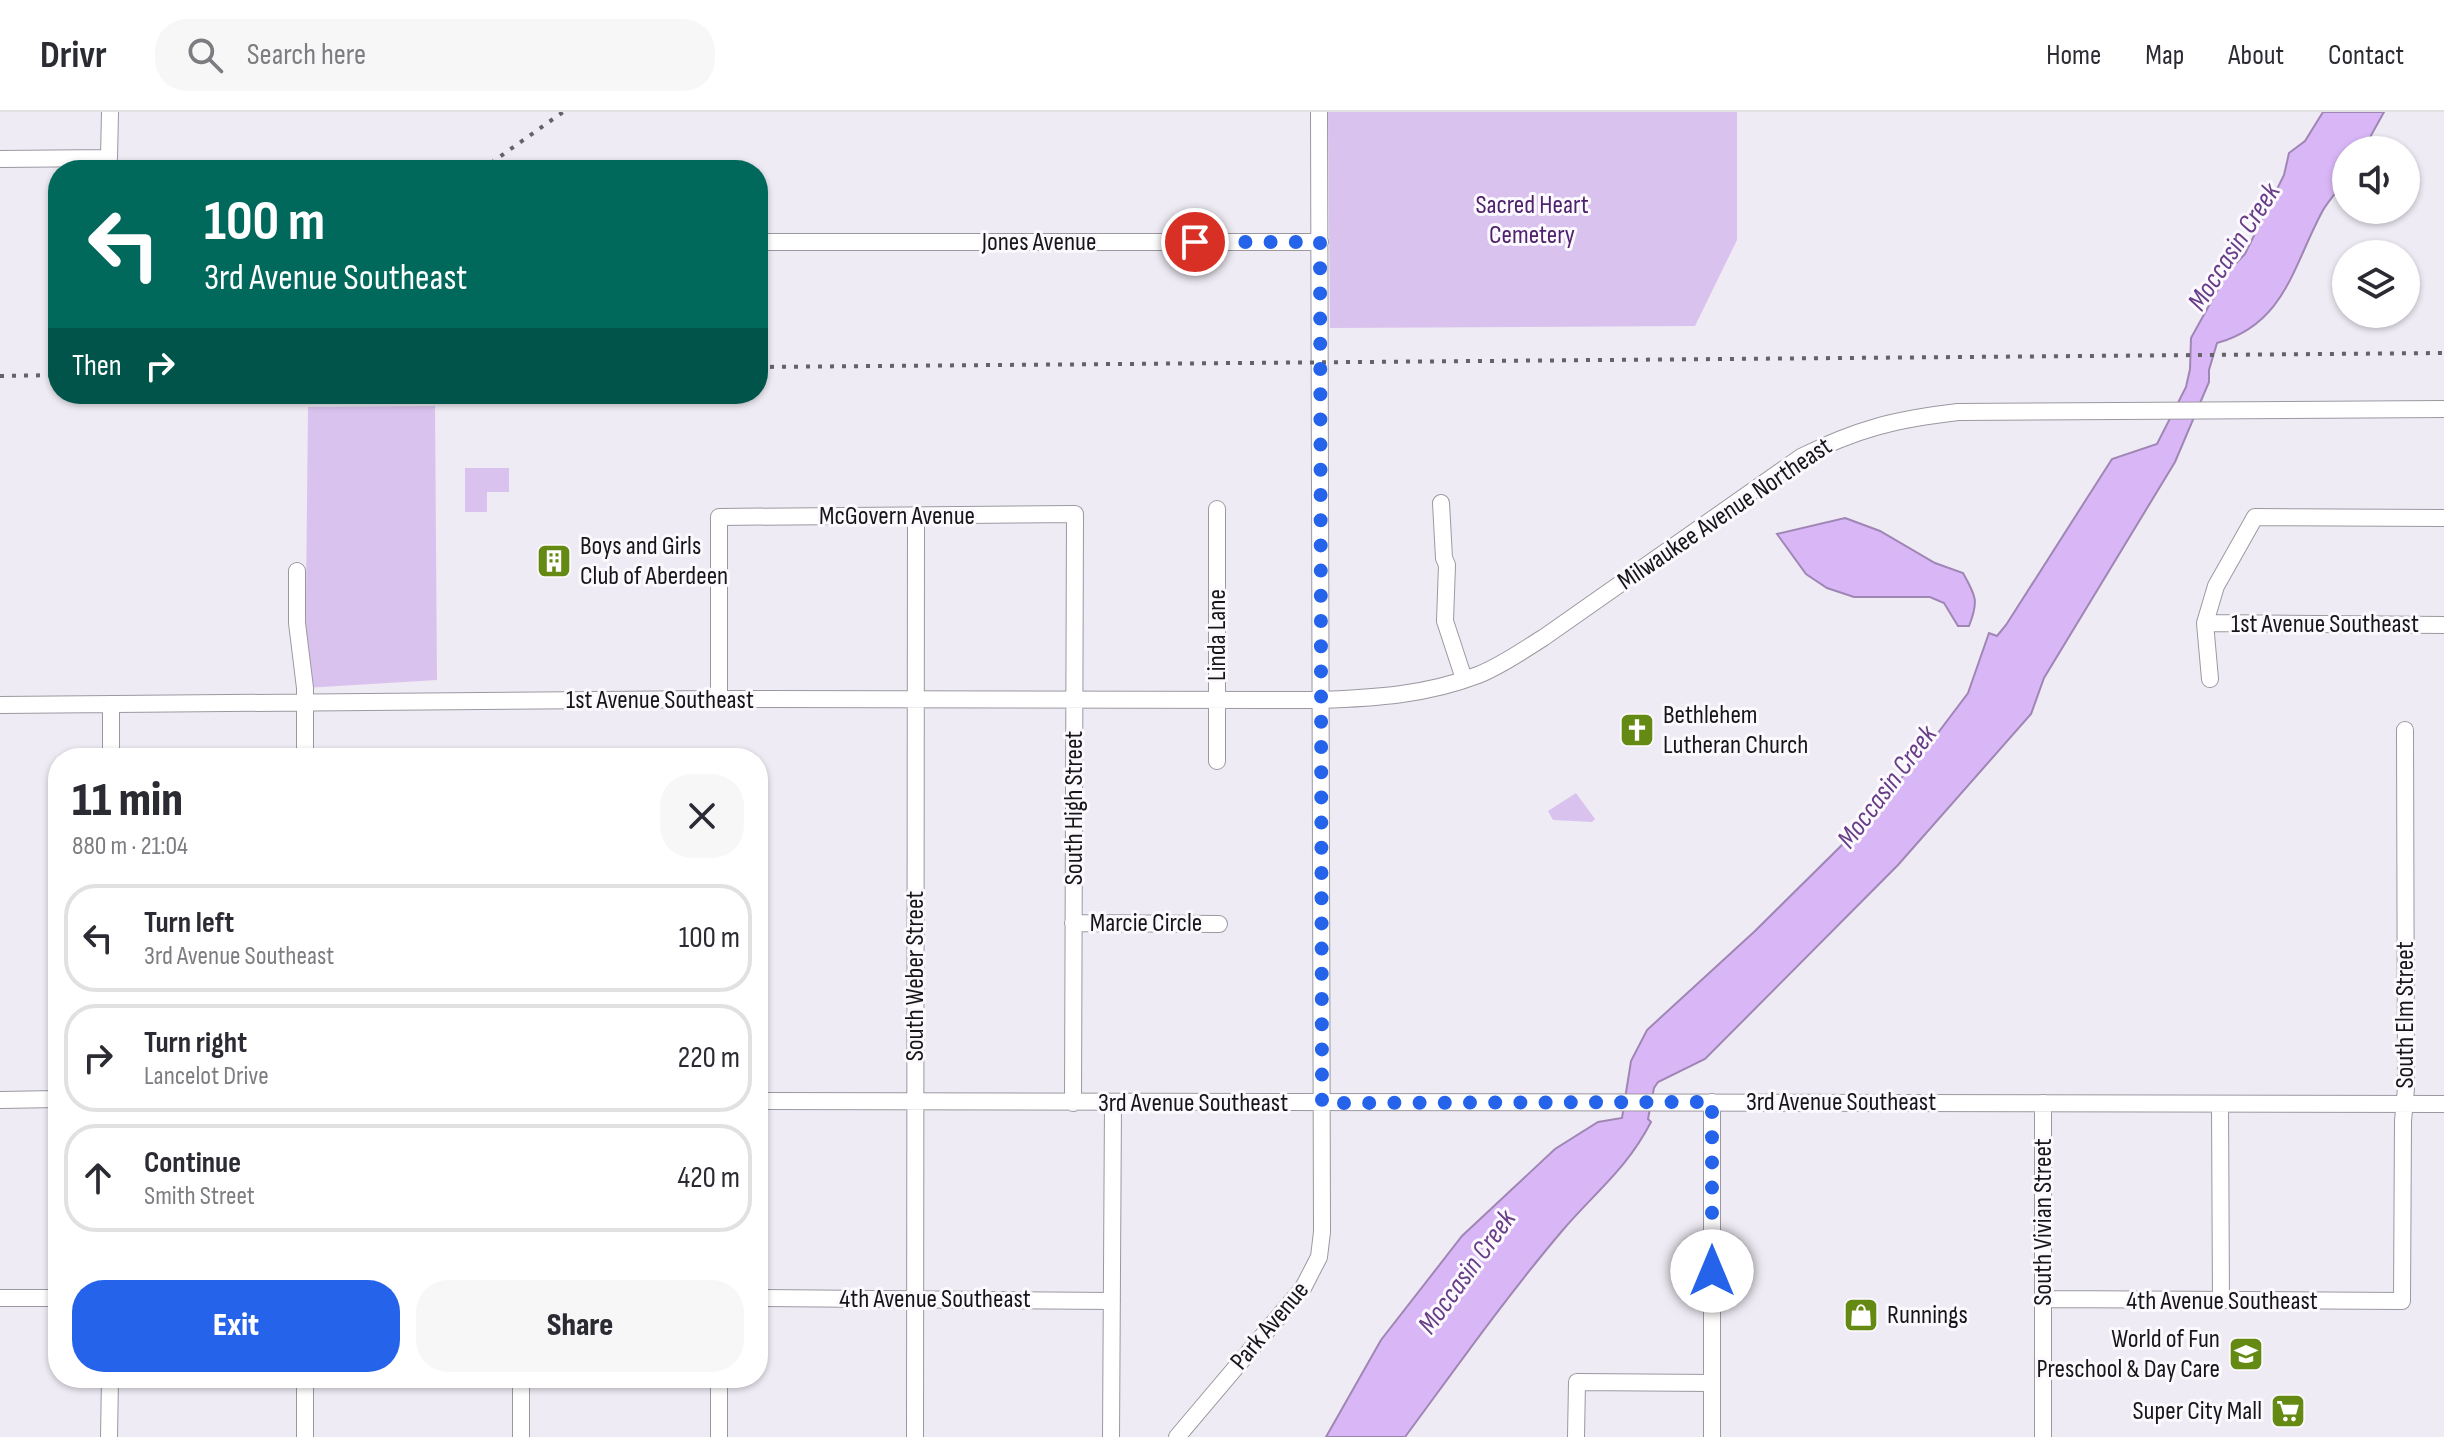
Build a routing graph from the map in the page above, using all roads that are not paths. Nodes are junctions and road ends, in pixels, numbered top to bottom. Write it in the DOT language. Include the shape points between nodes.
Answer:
graph roads {
  1 [pos="110,112"];
  2 [pos="1319,112"];
  3 [pos="0,159"];
  4 [pos="768,242"];
  5 [pos="1320,242"];
  6 [pos="2444,409"];
  7 [pos="1441,503"];
  8 [pos="1217,509"];
  9 [pos="1075,514"];
  10 [pos="916,515"];
  11 [pos="2444,518"];
  12 [pos="297,571"];
  13 [pos="2205,623"];
  14 [pos="2444,625"];
  15 [pos="1464,679"];
  16 [pos="2210,679"];
  17 [pos="719,699"];
  18 [pos="916,700"];
  19 [pos="1075,700"];
  20 [pos="1217,700"];
  21 [pos="1320,700"];
  22 [pos="305,702"];
  23 [pos="111,704"];
  24 [pos="0,705"];
  25 [pos="2405,730"];
  26 [pos="111,748"];
  27 [pos="305,748"];
  28 [pos="1217,761"];
  29 [pos="1073,923"];
  30 [pos="1219,924"];
  31 [pos="48,1099"];
  32 [pos="0,1100"];
  33 [pos="768,1101"];
  34 [pos="915,1102"];
  35 [pos="1712,1102"];
  36 [pos="1073,1103"];
  37 [pos="1113,1103"];
  38 [pos="1322,1103"];
  39 [pos="2043,1103"];
  40 [pos="2220,1104"];
  41 [pos="2404,1104"];
  42 [pos="2444,1104"];
  43 [pos="0,1298"];
  44 [pos="48,1298"];
  45 [pos="768,1298"];
  46 [pos="915,1299"];
  47 [pos="2042,1299"];
  48 [pos="1112,1301"];
  49 [pos="2221,1301"];
  50 [pos="2402,1301"];
  51 [pos="1712,1383"];
  52 [pos="110,1388"];
  53 [pos="305,1388"];
  54 [pos="521,1388"];
  55 [pos="719,1388"];
  56 [pos="109,1437"];
  57 [pos="305,1437"];
  58 [pos="521,1437"];
  59 [pos="719,1437"];
  60 [pos="915,1437"];
  61 [pos="1111,1437"];
  62 [pos="1177,1437"];
  63 [pos="1576,1437"];
  64 [pos="1712,1437"];
  65 [pos="2043,1437"];
  1 -- 3 [label="street" via="109,158"];
  2 -- 5 [label="street, Park Avenue"];
  4 -- 5 [label="street, Jones Avenue"];
  5 -- 21 [label="street, Park Avenue"];
  6 -- 15 [label="street, Milwaukee Avenue Northeast" via="1958,412 1886,422 1842,437 1776,473 1543,638"];
  7 -- 15 [label="street" via="1445,621"];
  8 -- 20 [label="street, Linda Lane"];
  9 -- 10 [label="street, McGovern Avenue"];
  9 -- 19 [label="street, South High Street"];
  10 -- 17 [label="street, McGovern Avenue" via="719,517"];
  10 -- 18 [label="street, South Weber Street"];
  11 -- 13 [label="street" via="2255,517 2216,586"];
  12 -- 22 [label="street"];
  13 -- 14 [label="street, 1st Avenue Southeast"];
  13 -- 16 [label="street"];
  15 -- 21 [label="street, Milwaukee Avenue Northeast" via="1414,694"];
  17 -- 18 [label="street, 1st Avenue Southeast"];
  17 -- 22 [label="street, 1st Avenue Southeast"];
  18 -- 19 [label="street, 1st Avenue Southeast"];
  18 -- 34 [label="street, South Weber Street"];
  19 -- 20 [label="street, 1st Avenue Southeast"];
  19 -- 29 [label="street, South High Street"];
  20 -- 21 [label="street, 1st Avenue Southeast"];
  20 -- 28 [label="street, Linda Lane"];
  21 -- 38 [label="street, Park Avenue"];
  22 -- 23 [label="street, 1st Avenue Southeast"];
  22 -- 27 [label="street"];
  23 -- 24 [label="street, 1st Avenue Southeast"];
  23 -- 26 [label="street"];
  25 -- 41 [label="street, South Elm Street"];
  29 -- 30 [label="street, Marcie Circle"];
  29 -- 36 [label="street, South High Street"];
  31 -- 32 [label="street"];
  33 -- 34 [label="street, 3rd Avenue Southeast"];
  34 -- 36 [label="street, 3rd Avenue Southeast"];
  34 -- 46 [label="street, South Weber Street"];
  35 -- 38 [label="street, 3rd Avenue Southeast"];
  35 -- 39 [label="street, 3rd Avenue Southeast"];
  35 -- 51 [label="street"];
  36 -- 37 [label="street, 3rd Avenue Southeast"];
  37 -- 38 [label="street, 3rd Avenue Southeast"];
  37 -- 48 [label="street"];
  38 -- 62 [label="street, Park Avenue" via="1322,1232 1312,1275"];
  39 -- 40 [label="street, 3rd Avenue Southeast"];
  39 -- 47 [label="street, South Vivian Street"];
  40 -- 41 [label="street, 3rd Avenue Southeast"];
  40 -- 49 [label="street"];
  41 -- 42 [label="street, 3rd Avenue Southeast"];
  41 -- 50 [label="street, South Elm Street"];
  43 -- 44 [label="street"];
  45 -- 46 [label="street, 4th Avenue Southeast"];
  46 -- 48 [label="street, 4th Avenue Southeast"];
  46 -- 60 [label="street, South Weber Street"];
  47 -- 49 [label="street, 4th Avenue Southeast"];
  47 -- 65 [label="street, South Vivian Street"];
  48 -- 61 [label="street"];
  49 -- 50 [label="street, 4th Avenue Southeast"];
  51 -- 63 [label="street" via="1577,1382"];
  51 -- 64 [label="street"];
  52 -- 56 [label="street"];
  53 -- 57 [label="street"];
  54 -- 58 [label="street"];
  55 -- 59 [label="street"];
}
